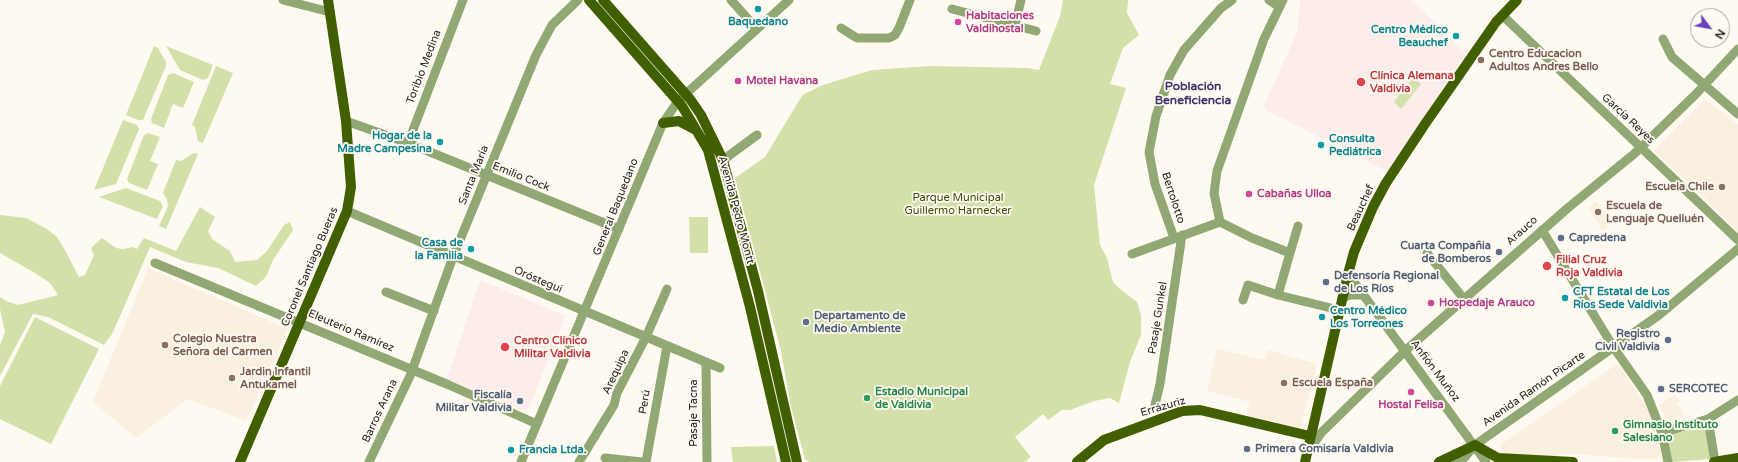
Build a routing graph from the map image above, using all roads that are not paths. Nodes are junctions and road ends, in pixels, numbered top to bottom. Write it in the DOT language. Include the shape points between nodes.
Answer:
graph roads {
  1 [pos="283,0"];
  2 [pos="328,0"];
  3 [pos="463,0"];
  4 [pos="578,0"];
  5 [pos="589,0"];
  6 [pos="604,0"];
  7 [pos="731,0"];
  8 [pos="789,0"];
  9 [pos="910,0"];
  10 [pos="1021,0"];
  11 [pos="1232,0"];
  12 [pos="1269,0"];
  13 [pos="1517,0"];
  14 [pos="1281,3"];
  15 [pos="952,9"];
  16 [pos="330,12"];
  17 [pos="1502,15"];
  18 [pos="1015,25"];
  19 [pos="841,28"];
  20 [pos="757,30"];
  21 [pos="1036,31"];
  22 [pos="1663,40"];
  23 [pos="1738,49"];
  24 [pos="1704,85"];
  25 [pos="686,94"];
  26 [pos="678,101"];
  27 [pos="1738,114"];
  28 [pos="346,121"];
  29 [pos="663,123"];
  30 [pos="698,131"];
  31 [pos="757,134"];
  32 [pos="408,143"];
  33 [pos="1641,147"];
  34 [pos="724,160"];
  35 [pos="487,176"];
  36 [pos="347,211"];
  37 [pos="1220,222"];
  38 [pos="1298,226"];
  39 [pos="619,229"];
  40 [pos="1542,230"];
  41 [pos="1178,236"];
  42 [pos="1738,240"];
  43 [pos="1738,249"];
  44 [pos="1290,253"];
  45 [pos="1427,253"];
  46 [pos="1132,254"];
  47 [pos="453,257"];
  48 [pos="155,263"];
  49 [pos="1348,274"];
  50 [pos="667,289"];
  51 [pos="386,292"];
  52 [pos="1278,295"];
  53 [pos="1364,295"];
  54 [pos="1342,298"];
  55 [pos="1464,299"];
  56 [pos="1243,300"];
  57 [pos="760,304"];
  58 [pos="750,307"];
  59 [pos="1339,310"];
  60 [pos="434,311"];
  61 [pos="585,312"];
  62 [pos="300,323"];
  63 [pos="646,336"];
  64 [pos="667,346"];
  65 [pos="1614,348"];
  66 [pos="1405,351"];
  67 [pos="706,363"];
  68 [pos="720,368"];
  69 [pos="412,370"];
  70 [pos="1738,400"];
  71 [pos="1155,405"];
  72 [pos="1708,419"];
  73 [pos="537,424"];
  74 [pos="1322,432"];
  75 [pos="1662,433"];
  76 [pos="1310,436"];
  77 [pos="1474,444"];
  78 [pos="605,458"];
  79 [pos="1306,458"];
  80 [pos="1738,458"];
  81 [pos="240,462"];
  82 [pos="370,462"];
  83 [pos="521,462"];
  84 [pos="579,462"];
  85 [pos="642,462"];
  86 [pos="646,462"];
  87 [pos="707,462"];
  88 [pos="786,462"];
  89 [pos="797,462"];
  90 [pos="1077,462"];
  91 [pos="1439,462"];
  92 [pos="1456,462"];
  93 [pos="1486,462"];
  94 [pos="1573,462"];
  95 [pos="1668,462"];
  96 [pos="1715,462"];
  1 -- 16 [label="street"];
  2 -- 16 [label="main road, Coronel Santiago Bueras"];
  3 -- 32 [label="street, Toribio Medina"];
  4 -- 35 [label="street, Santa María" via="552,25 536,55"];
  5 -- 26 [label="main road, Avenida Pedro Montt"];
  6 -- 25 [label="main road, Avenida Pedro Montt"];
  7 -- 20 [label="street"];
  8 -- 20 [label="street, General Baquedano"];
  9 -- 19 [label="street" via="899,28 895,35 889,38 857,38"];
  10 -- 18 [label="street"];
  11 -- 41 [label="street, Bertolotto" via="1221,8 1184,50 1170,75 1156,116 1149,152 1154,184"];
  12 -- 14 [label="street"];
  13 -- 17 [label="main road, Beauchef"];
  14 -- 37 [label="street" via="1264,39 1218,171 1214,193"];
  15 -- 18 [label="street"];
  16 -- 28 [label="main road, Coronel Santiago Bueras"];
  17 -- 33 [label="street, García Reyes"];
  17 -- 49 [label="main road, Beauchef" via="1380,192 1354,252"];
  18 -- 21 [label="street"];
  20 -- 25 [label="street, General Baquedano"];
  22 -- 24 [label="street" via="1672,57"];
  23 -- 24 [label="street, Arauco"];
  24 -- 27 [label="street"];
  24 -- 33 [label="street, Arauco"];
  25 -- 26 [label="street, General Baquedano"];
  25 -- 34 [label="main road, Avenida Pedro Montt" via="701,115"];
  26 -- 29 [label="street, General Baquedano"];
  26 -- 30 [label="main road, Avenida Pedro Montt"];
  28 -- 32 [label="street, Emilio Cock"];
  28 -- 36 [label="main road, Coronel Santiago Bueras" via="351,187"];
  29 -- 30 [label="main road" via="680,121"];
  29 -- 39 [label="street, General Baquedano"];
  30 -- 58 [label="main road, Avenida Pedro Montt" via="713,166"];
  31 -- 34 [label="street"];
  32 -- 35 [label="street, Emilio Cock"];
  33 -- 40 [label="street, Arauco"];
  33 -- 42 [label="street, García Reyes"];
  34 -- 57 [label="main road, Avenida Pedro Montt"];
  35 -- 39 [label="street, Emilio Cock"];
  35 -- 47 [label="street, Santa María"];
  36 -- 47 [label="street, Oróstegui"];
  36 -- 62 [label="main road, Coronel Santiago Bueras"];
  37 -- 41 [label="street"];
  37 -- 44 [label="street"];
  38 -- 44 [label="street"];
  39 -- 61 [label="street, General Baquedano"];
  40 -- 55 [label="street, Arauco"];
  40 -- 65 [label="street"];
  41 -- 46 [label="street"];
  41 -- 71 [label="street, Pasaje Gunkel" via="1160,384"];
  43 -- 65 [label="street, Avenida Ramón Picarte" via="1680,299"];
  44 -- 52 [label="street"];
  45 -- 55 [label="street"];
  47 -- 60 [label="street, Santa María"];
  47 -- 61 [label="street, Oróstegui"];
  48 -- 62 [label="street, Eleuterio Ramírez"];
  49 -- 53 [label="street, Anfión Muñoz"];
  49 -- 54 [label="main road, Beauchef"];
  50 -- 63 [label="street, Arequipa"];
  51 -- 60 [label="street"];
  52 -- 56 [label="street" via="1248,285"];
  52 -- 59 [label="street"];
  53 -- 54 [label="street"];
  53 -- 66 [label="street, Anfión Muñoz"];
  54 -- 59 [label="main road, Beauchef"];
  55 -- 66 [label="street, Arauco"];
  57 -- 58 [label="main road"];
  57 -- 89 [label="main road, Avenida Pedro Montt"];
  58 -- 88 [label="main road, Avenida Pedro Montt"];
  59 -- 76 [label="main road, Beauchef"];
  60 -- 69 [label="street, Santa María"];
  61 -- 63 [label="street, Oróstegui"];
  61 -- 73 [label="street, General Baquedano"];
  62 -- 69 [label="street, Eleuterio Ramírez"];
  62 -- 81 [label="main road, Coronel Santiago Bueras"];
  63 -- 64 [label="street, Oróstegui"];
  63 -- 84 [label="street, Arequipa" via="617,393 614,405"];
  64 -- 67 [label="street, Oróstegui"];
  64 -- 86 [label="street, Perú"];
  65 -- 75 [label="street" via="1647,396"];
  65 -- 77 [label="street, Avenida Ramón Picarte"];
  66 -- 74 [label="street, Arauco"];
  66 -- 77 [label="street, Anfión Muñoz"];
  67 -- 68 [label="street, Oróstegui"];
  67 -- 87 [label="street, Pasaje Tacna"];
  69 -- 73 [label="street, Eleuterio Ramírez"];
  69 -- 82 [label="street, Barros Arana"];
  70 -- 72 [label="street"];
  72 -- 75 [label="street"];
  72 -- 96 [label="street"];
  73 -- 83 [label="street, General Baquedano"];
  74 -- 76 [label="street, Arauco"];
  74 -- 79 [label="street, Arauco"];
  75 -- 95 [label="street"];
  76 -- 79 [label="main road, Beauchef"];
  76 -- 90 [label="main road, Errázuriz" via="1200,410 1182,411 1104,440"];
  77 -- 91 [label="main road, Avenida Ramón Picarte"];
  77 -- 92 [label="street, Avenida Ramón Picarte" via="1464,458"];
  77 -- 93 [label="street, Anfión Muñoz"];
  77 -- 94 [label="main road" via="1498,458"];
  78 -- 85 [label="street"];
  80 -- 96 [label="main road"];
}
